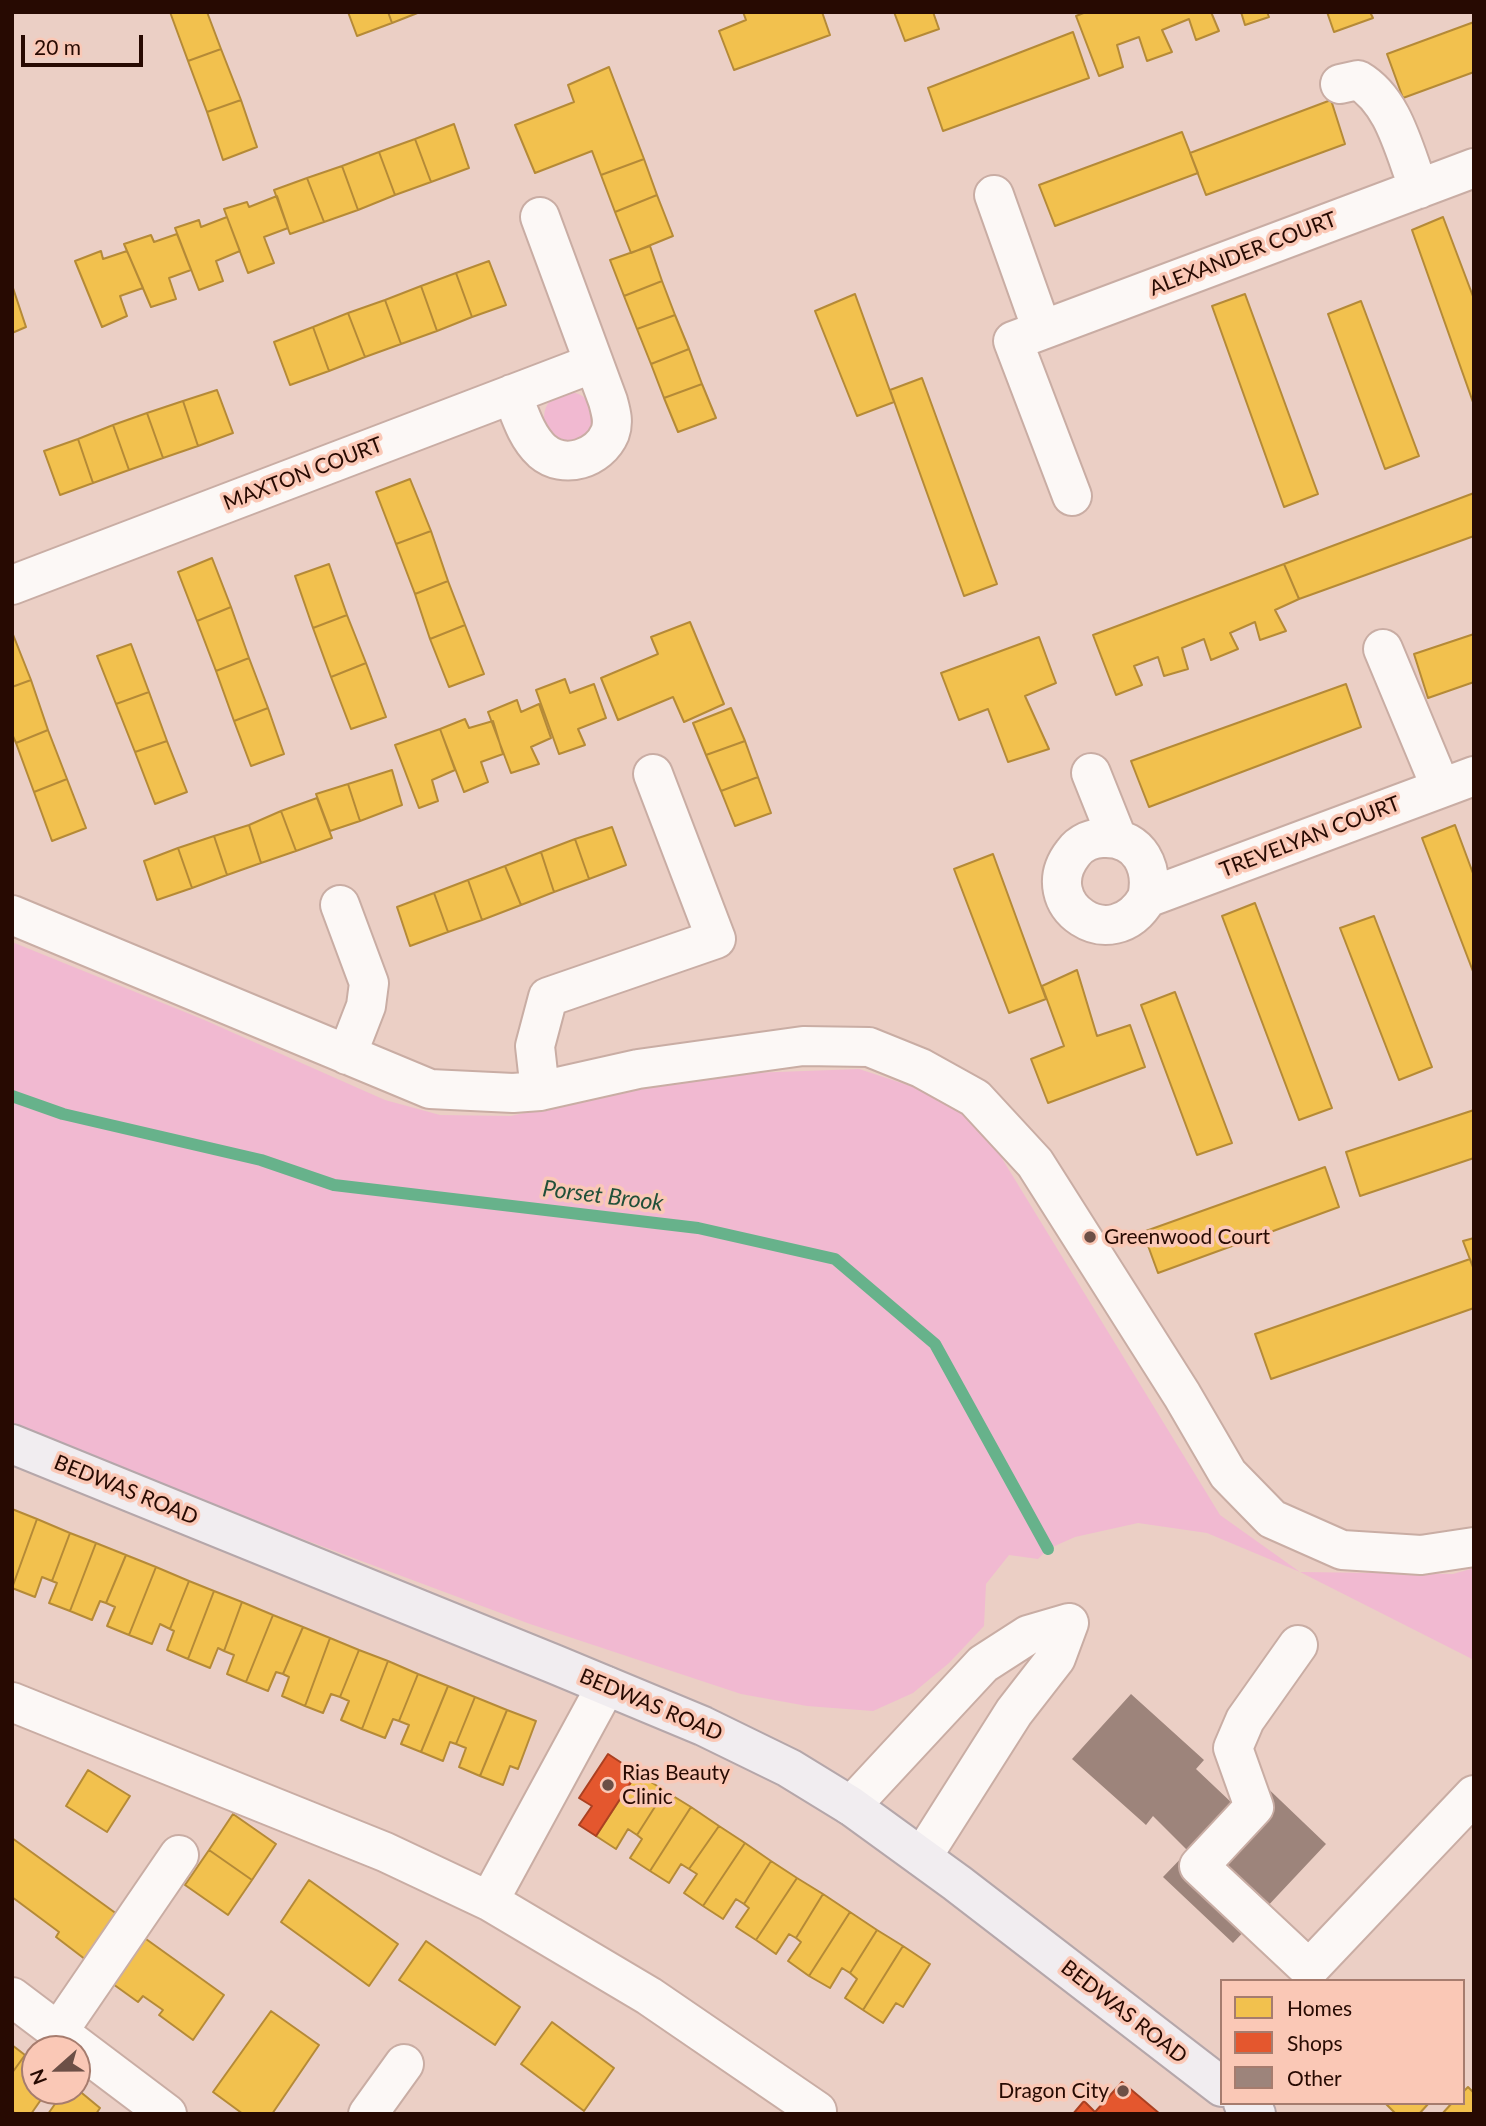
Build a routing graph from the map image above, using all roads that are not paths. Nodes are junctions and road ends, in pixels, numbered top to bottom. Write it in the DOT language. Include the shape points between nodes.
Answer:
graph roads {
  1 [pos="1340,84"];
  2 [pos="1474,168"];
  3 [pos="1419,189"];
  4 [pos="994,195"];
  5 [pos="540,217"];
  6 [pos="1028,335"];
  7 [pos="594,363"];
  8 [pos="512,394"];
  9 [pos="1072,496"];
  10 [pos="12,585"];
  11 [pos="1383,649"];
  12 [pos="1091,773"];
  13 [pos="653,774"];
  14 [pos="1457,782"];
  15 [pos="1117,838"];
  16 [pos="1147,898"];
  17 [pos="341,905"];
  18 [pos="12,915"];
  19 [pos="347,1055"];
  20 [pos="540,1090"];
  21 [pos="12,1444"];
  22 [pos="1474,1547"];
  23 [pos="1298,1645"];
  24 [pos="606,1686"];
  25 [pos="12,1702"];
  26 [pos="1474,1795"];
  27 [pos="851,1805"];
  28 [pos="179,1855"];
  29 [pos="922,1857"];
  30 [pos="489,1901"];
  31 [pos="12,1997"];
  32 [pos="58,2032"];
  33 [pos="404,2064"];
  34 [pos="1220,2085"];
  35 [pos="817,2112"];
  36 [pos="167,2114"];
  37 [pos="368,2114"];
  1 -- 3 [label="street" via="1358,79 1385,104"];
  2 -- 3 [label="street, ALEXANDER COURT"];
  3 -- 6 [label="street, ALEXANDER COURT"];
  4 -- 6 [label="street"];
  5 -- 7 [label="street"];
  6 -- 9 [label="street"];
  7 -- 8 [label="street, MAXTON COURT"];
  7 -- 8 [label="street" via="613,418 611,432 603,445 578,460 562,461 545,454 534,443"];
  8 -- 10 [label="street, MAXTON COURT"];
  11 -- 14 [label="street"];
  12 -- 15 [label="street"];
  13 -- 20 [label="street" via="716,940 548,997 535,1046"];
  14 -- 16 [label="street, TREVELYAN COURT"];
  15 -- 16 [label="street" via="1131,845 1145,862 1150,885"];
  15 -- 16 [label="street, TREVELYAN COURT" via="1087,841 1074,850 1062,877 1068,904 1088,922 1109,925 1129,920"];
  17 -- 19 [label="street" via="369,983 366,1006"];
  18 -- 19 [label="street"];
  19 -- 20 [label="street" via="430,1089"];
  20 -- 22 [label="street" via="638,1069 803,1046 869,1047 921,1068 975,1098 1035,1163 1228,1474 1272,1519 1342,1550 1421,1555"];
  21 -- 24 [label="main road, BEDWAS ROAD"];
  23 -- 26 [label="street" via="1245,1720 1233,1748 1254,1807 1199,1866 1309,1969"];
  24 -- 27 [label="main road, BEDWAS ROAD" via="703,1726"];
  24 -- 30 [label="street"];
  25 -- 30 [label="street" via="386,1852"];
  27 -- 29 [label="main road, BEDWAS ROAD"];
  27 -- 29 [label="street" via="983,1664 1027,1635 1069,1623 1056,1658 1014,1712"];
  28 -- 32 [label="street"];
  29 -- 34 [label="main road, BEDWAS ROAD"];
  30 -- 35 [label="street" via="649,1996"];
  31 -- 32 [label="street"];
  32 -- 36 [label="street"];
  33 -- 37 [label="street"];
}
